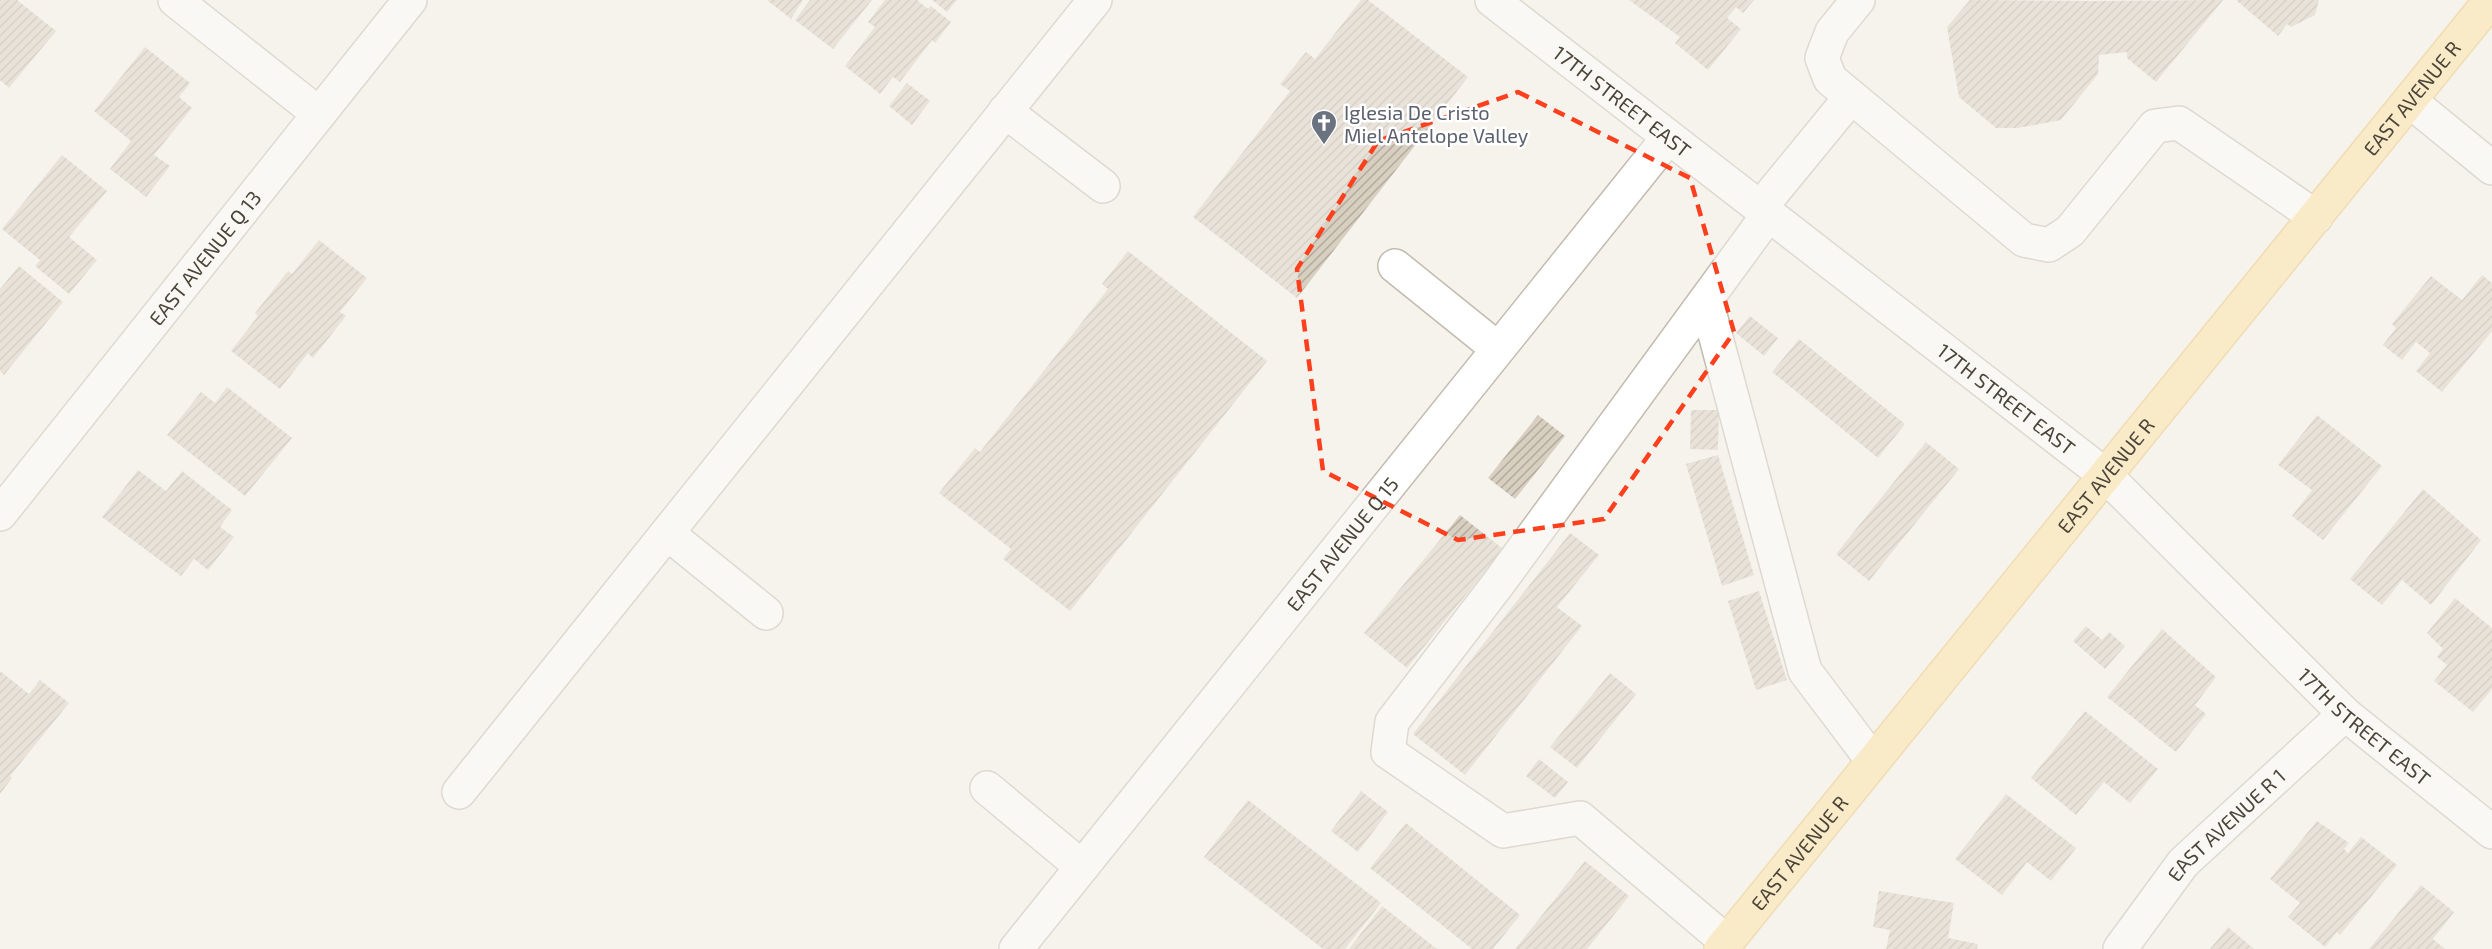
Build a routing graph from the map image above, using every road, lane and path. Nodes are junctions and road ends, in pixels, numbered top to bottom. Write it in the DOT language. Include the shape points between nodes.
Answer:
graph roads {
  1 [pos="175,0"];
  2 [pos="410,0"];
  3 [pos="1095,0"];
  4 [pos="1492,0"];
  5 [pos="1858,0"];
  6 [pos="2490,0"];
  7 [pos="1851,97"];
  8 [pos="2410,101"];
  9 [pos="1005,111"];
  10 [pos="320,114"];
  11 [pos="1668,138"];
  12 [pos="2492,168"];
  13 [pos="1103,186"];
  14 [pos="1764,212"];
  15 [pos="2316,217"];
  16 [pos="1395,266"];
  17 [pos="1706,300"];
  18 [pos="1498,349"];
  19 [pos="2105,475"];
  20 [pos="0,514"];
  21 [pos="667,533"];
  22 [pos="766,613"];
  23 [pos="2345,714"];
  24 [pos="1873,761"];
  25 [pos="987,788"];
  26 [pos="459,792"];
  27 [pos="2492,832"];
  28 [pos="1082,867"];
  29 [pos="1724,946"];
  30 [pos="1016,949"];
  31 [pos="2120,949"];
  1 -- 10 [label="street"];
  2 -- 10 [label="street, EAST AVENUE Q 13"];
  3 -- 9 [label="street"];
  4 -- 11 [label="street, 17TH STREET EAST"];
  5 -- 7 [label="street" via="1832,32 1822,58 1830,79"];
  6 -- 8 [label="main road, EAST AVENUE R"];
  7 -- 14 [label="street"];
  7 -- 15 [label="street" via="2024,240 2049,245 2070,231 2155,126 2179,123"];
  8 -- 12 [label="street"];
  8 -- 15 [label="main road, EAST AVENUE R"];
  9 -- 13 [label="street"];
  9 -- 21 [label="street"];
  10 -- 20 [label="street, EAST AVENUE Q 13"];
  11 -- 14 [label="street, 17TH STREET EAST"];
  11 -- 18 [label="street, EAST AVENUE Q 15"];
  14 -- 17 [label="street"];
  14 -- 19 [label="street, 17TH STREET EAST"];
  15 -- 19 [label="main road, EAST AVENUE R"];
  16 -- 18 [label="street"];
  17 -- 24 [label="street" via="1805,671"];
  17 -- 29 [label="street" via="1392,722 1388,752 1503,831 1580,818"];
  18 -- 28 [label="street, EAST AVENUE Q 15"];
  19 -- 23 [label="street, 17TH STREET EAST"];
  19 -- 24 [label="main road, EAST AVENUE R"];
  21 -- 22 [label="street"];
  21 -- 26 [label="street"];
  23 -- 27 [label="street, 17TH STREET EAST"];
  23 -- 31 [label="street, EAST AVENUE R 1" via="2183,863"];
  24 -- 29 [label="main road, EAST AVENUE R"];
  25 -- 28 [label="street"];
  28 -- 30 [label="street, EAST AVENUE Q 15"];
}
